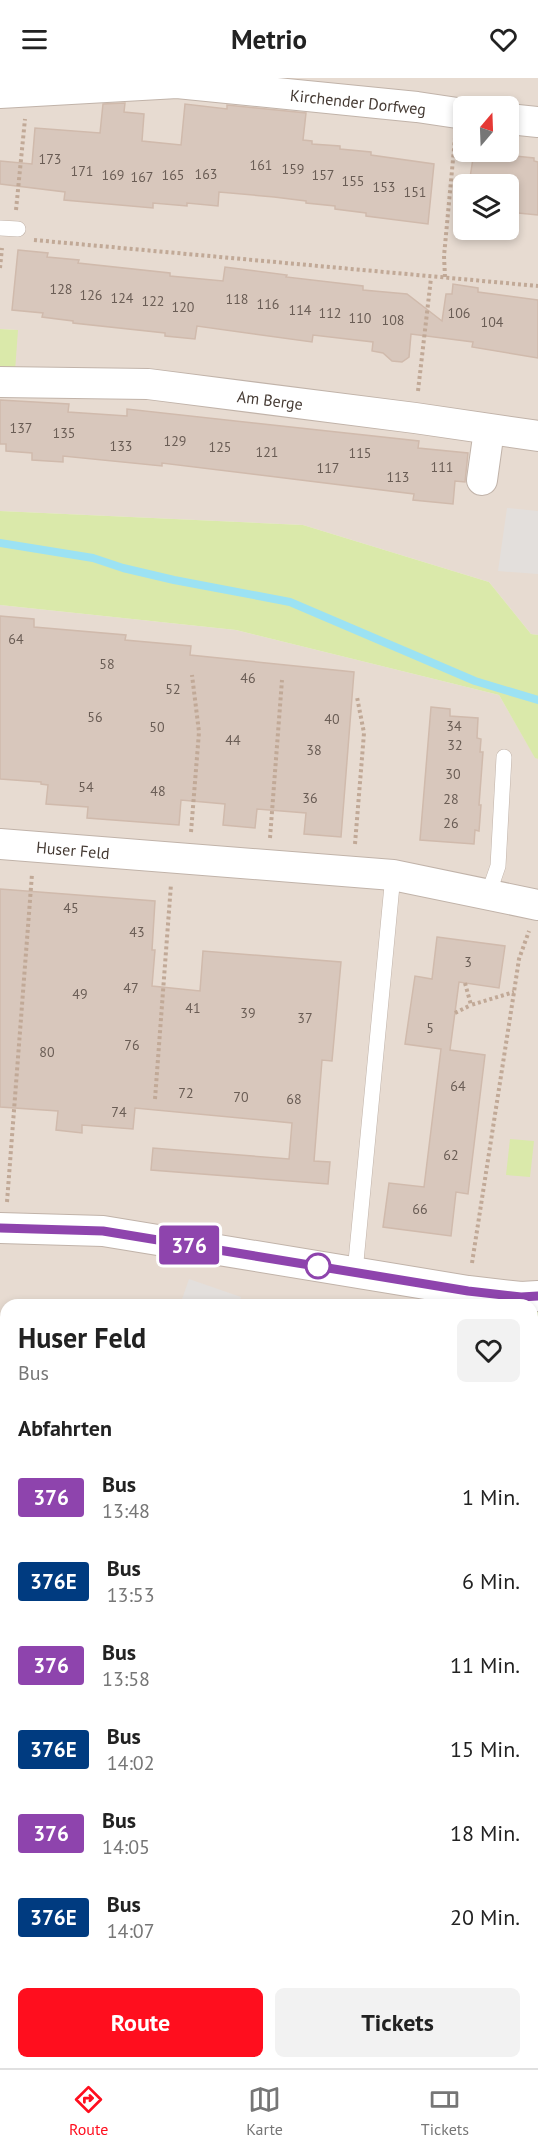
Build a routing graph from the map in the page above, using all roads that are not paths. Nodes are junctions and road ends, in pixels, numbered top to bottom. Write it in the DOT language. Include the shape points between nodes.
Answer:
graph roads {
  1 [pos="14,92"];
  2 [pos="453,113"];
  3 [pos="519,120"];
  4 [pos="538,122"];
  5 [pos="0,228"];
  6 [pos="19,234"];
  7 [pos="0,382"];
  8 [pos="489,430"];
  9 [pos="538,435"];
  10 [pos="482,480"];
  11 [pos="504,757"];
  12 [pos="0,844"];
  13 [pos="393,875"];
  14 [pos="488,895"];
  15 [pos="534,916"];
  16 [pos="3,1228"];
  17 [pos="355,1272"];
  18 [pos="538,1296"];
  1 -- 2 [label="street, Kirchender Dorfweg" via="177,83"];
  3 -- 4 [label="street"];
  5 -- 6 [label="lane"];
  7 -- 8 [label="street, Am Berge" via="148,384"];
  8 -- 9 [label="street, Am Berge"];
  8 -- 10 [label="street"];
  11 -- 14 [label="lane" via="498,866"];
  12 -- 13 [label="street, Huser Feld"];
  13 -- 14 [label="street, Huser Feld"];
  13 -- 17 [label="lane"];
  14 -- 15 [label="street, Huser Feld"];
  16 -- 17 [label="street" via="103,1231"];
  17 -- 18 [label="street" via="468,1291"];
}
